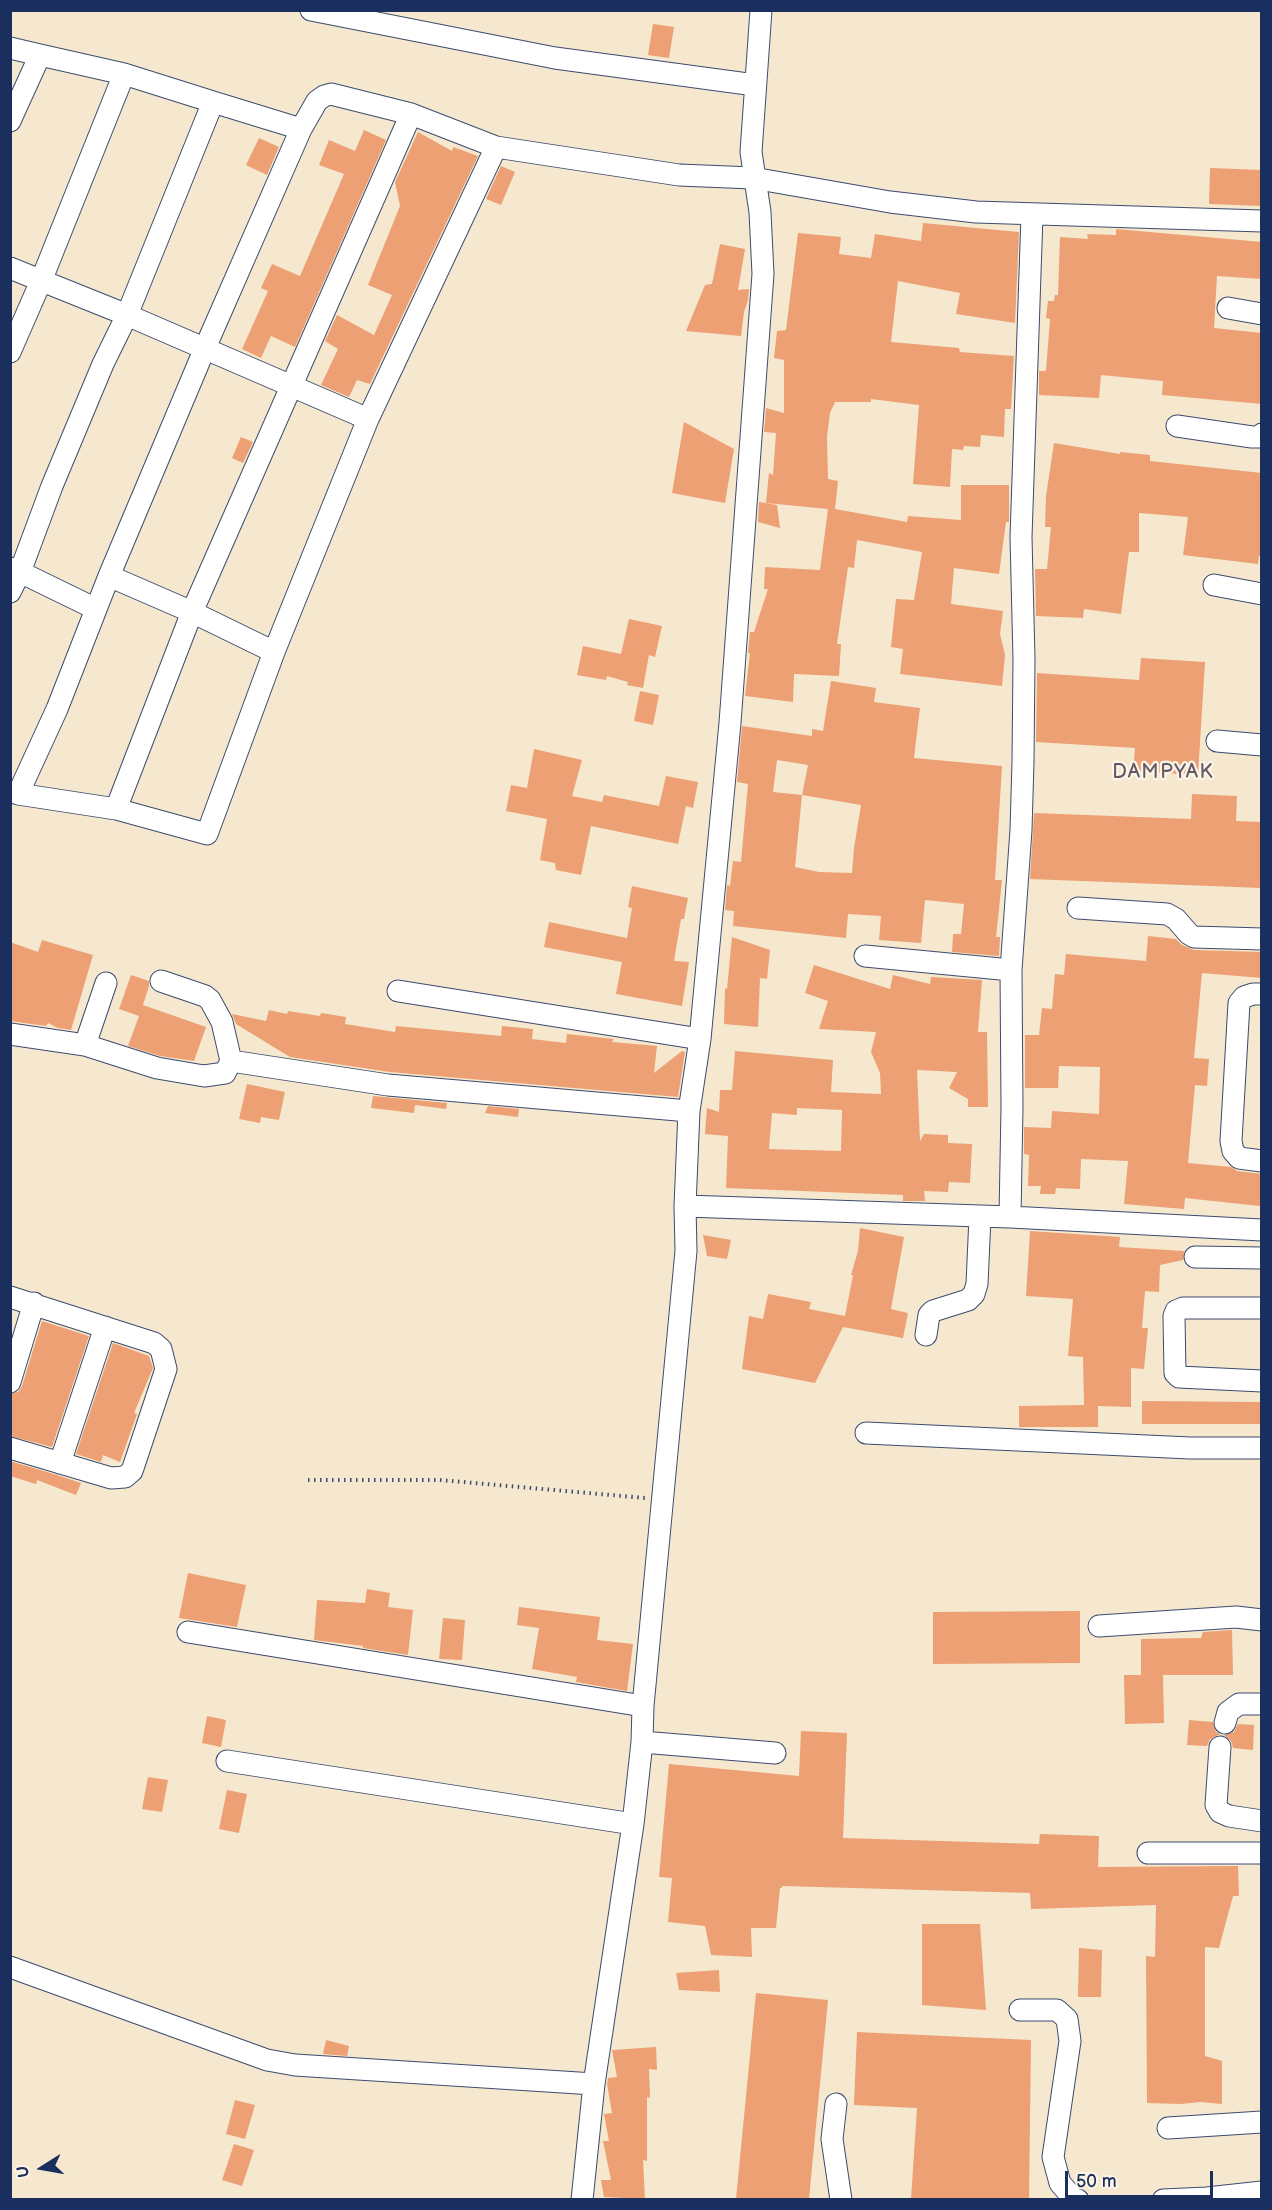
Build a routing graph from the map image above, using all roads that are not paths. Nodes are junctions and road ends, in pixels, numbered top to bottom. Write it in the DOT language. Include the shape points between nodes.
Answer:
graph roads {
  1 [pos="311,10"];
  2 [pos="761,10"];
  3 [pos="10,48"];
  4 [pos="40,56"];
  5 [pos="124,74"];
  6 [pos="755,85"];
  7 [pos="213,102"];
  8 [pos="411,114"];
  9 [pos="10,121"];
  10 [pos="301,129"];
  11 [pos="496,147"];
  12 [pos="753,178"];
  13 [pos="1032,215"];
  14 [pos="1262,221"];
  15 [pos="10,268"];
  16 [pos="41,281"];
  17 [pos="1228,308"];
  18 [pos="1262,314"];
  19 [pos="127,315"];
  20 [pos="205,348"];
  21 [pos="10,352"];
  22 [pos="292,387"];
  23 [pos="368,419"];
  24 [pos="1177,426"];
  25 [pos="1262,434"];
  26 [pos="15,570"];
  27 [pos="109,576"];
  28 [pos="1214,585"];
  29 [pos="10,592"];
  30 [pos="1262,594"];
  31 [pos="96,609"];
  32 [pos="192,612"];
  33 [pos="274,652"];
  34 [pos="1217,741"];
  35 [pos="1262,745"];
  36 [pos="14,793"];
  37 [pos="116,809"];
  38 [pos="1078,908"];
  39 [pos="1262,939"];
  40 [pos="865,956"];
  41 [pos="1011,970"];
  42 [pos="161,981"];
  43 [pos="106,983"];
  44 [pos="398,991"];
  45 [pos="1262,994"];
  46 [pos="10,1034"];
  47 [pos="700,1039"];
  48 [pos="85,1046"];
  49 [pos="231,1061"];
  50 [pos="689,1112"];
  51 [pos="1262,1161"];
  52 [pos="685,1206"];
  53 [pos="980,1217"];
  54 [pos="1010,1217"];
  55 [pos="1262,1230"];
  56 [pos="1195,1257"];
  57 [pos="1262,1258"];
  58 [pos="10,1297"];
  59 [pos="34,1303"];
  60 [pos="1262,1308"];
  61 [pos="105,1327"];
  62 [pos="926,1335"];
  63 [pos="1262,1381"];
  64 [pos="10,1382"];
  65 [pos="866,1434"];
  66 [pos="10,1448"];
  67 [pos="1262,1448"];
  68 [pos="60,1463"];
  69 [pos="1262,1620"];
  70 [pos="1099,1626"];
  71 [pos="188,1632"];
  72 [pos="1262,1704"];
  73 [pos="643,1706"];
  74 [pos="1225,1723"];
  75 [pos="642,1742"];
  76 [pos="1220,1747"];
  77 [pos="775,1753"];
  78 [pos="226,1761"];
  79 [pos="1262,1821"];
  80 [pos="633,1824"];
  81 [pos="1148,1853"];
  82 [pos="1262,1853"];
  83 [pos="10,1967"];
  84 [pos="1020,2010"];
  85 [pos="594,2084"];
  86 [pos="836,2104"];
  87 [pos="1262,2122"];
  88 [pos="1168,2128"];
  89 [pos="1262,2192"];
  90 [pos="582,2199"];
  91 [pos="841,2199"];
  92 [pos="1078,2199"];
  93 [pos="1163,2199"];
  1 -- 6 [label="street" via="555,58"];
  2 -- 6 [label="street"];
  3 -- 4 [label="street"];
  4 -- 5 [label="street"];
  4 -- 9 [label="street"];
  5 -- 7 [label="street"];
  5 -- 16 [label="street"];
  6 -- 12 [label="street"];
  7 -- 10 [label="street"];
  7 -- 19 [label="street"];
  8 -- 10 [label="street" via="331,94 317,100"];
  8 -- 11 [label="street"];
  8 -- 22 [label="street"];
  10 -- 20 [label="street"];
  11 -- 12 [label="street" via="679,175"];
  11 -- 23 [label="street"];
  12 -- 13 [label="street" via="890,202"];
  12 -- 47 [label="street" via="760,213 762,282 730,723"];
  13 -- 14 [label="street"];
  13 -- 41 [label="street" via="1021,537 1023,762"];
  15 -- 16 [label="street"];
  16 -- 19 [label="street"];
  16 -- 21 [label="street"];
  17 -- 18 [label="street"];
  19 -- 20 [label="street"];
  19 -- 26 [label="street"];
  20 -- 22 [label="street"];
  20 -- 27 [label="street"];
  22 -- 23 [label="street"];
  22 -- 32 [label="street"];
  23 -- 33 [label="street"];
  24 -- 25 [label="street" via="1252,437"];
  26 -- 29 [label="street"];
  26 -- 31 [label="street"];
  27 -- 31 [label="street"];
  27 -- 32 [label="street"];
  28 -- 30 [label="street"];
  31 -- 36 [label="street" via="57,709"];
  32 -- 33 [label="street"];
  32 -- 37 [label="street"];
  33 -- 37 [label="street" via="207,834"];
  34 -- 35 [label="street"];
  36 -- 37 [label="street"];
  38 -- 39 [label="street" via="1167,914 1194,937"];
  40 -- 41 [label="street"];
  41 -- 54 [label="street"];
  42 -- 49 [label="street" via="210,1000 222,1022"];
  43 -- 48 [label="street"];
  44 -- 47 [label="street"];
  45 -- 51 [label="street" via="1244,997 1239,1003 1231,1141 1239,1158"];
  46 -- 48 [label="street"];
  47 -- 50 [label="street"];
  48 -- 49 [label="street" via="157,1068 204,1076 225,1073"];
  49 -- 50 [label="street" via="388,1085"];
  50 -- 52 [label="street"];
  52 -- 53 [label="street"];
  52 -- 73 [label="street" via="686,1251"];
  53 -- 54 [label="street"];
  53 -- 62 [label="street" via="974,1294 968,1300 933,1311"];
  54 -- 55 [label="street"];
  56 -- 57 [label="street"];
  58 -- 59 [label="street"];
  59 -- 61 [label="street"];
  59 -- 64 [label="street"];
  60 -- 63 [label="street" via="1183,1308 1174,1316 1175,1373 1179,1377"];
  61 -- 68 [label="street"];
  61 -- 68 [label="street" via="154,1343 161,1348 166,1369 132,1471 125,1477 111,1478"];
  65 -- 67 [label="street"];
  66 -- 68 [label="street"];
  69 -- 70 [label="street" via="1236,1617"];
  71 -- 73 [label="street"];
  72 -- 74 [label="street" via="1239,1704 1228,1712"];
  73 -- 75 [label="street"];
  75 -- 77 [label="street"];
  75 -- 80 [label="street"];
  76 -- 79 [label="street" via="1216,1805 1229,1816"];
  78 -- 80 [label="street"];
  80 -- 85 [label="street"];
  81 -- 82 [label="street"];
  83 -- 85 [label="street" via="267,2060"];
  84 -- 92 [label="street" via="1057,2010 1067,2019 1070,2041 1053,2157 1060,2184"];
  85 -- 90 [label="street"];
  86 -- 91 [label="street" via="832,2139"];
  87 -- 88 [label="street"];
  89 -- 93 [label="street" via="1207,2199"];
}
